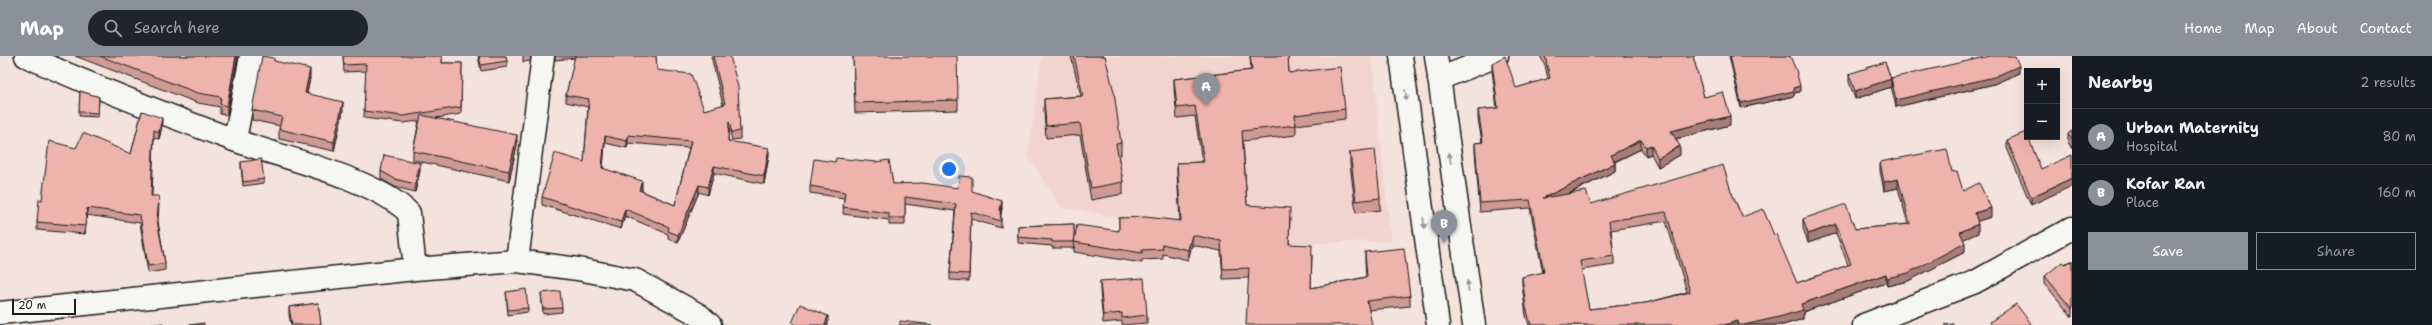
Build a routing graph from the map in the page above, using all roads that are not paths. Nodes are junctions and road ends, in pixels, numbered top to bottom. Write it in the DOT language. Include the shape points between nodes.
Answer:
graph roads {
  1 [pos="26,56"];
  2 [pos="251,56"];
  3 [pos="543,56"];
  4 [pos="1401,56"];
  5 [pos="1436,56"];
  6 [pos="1497,56"];
  7 [pos="1439,79"];
  8 [pos="235,140"];
  9 [pos="2072,228"];
  10 [pos="516,261"];
  11 [pos="415,269"];
  12 [pos="0,312"];
  13 [pos="710,325"];
  14 [pos="1438,325"];
  15 [pos="1474,325"];
  16 [pos="1864,325"];
  1 -- 8 [label="street"];
  2 -- 8 [label="street"];
  3 -- 10 [label="street"];
  4 -- 14 [label="street, one-way"];
  5 -- 7 [label="street"];
  6 -- 7 [label="street"];
  15 -- 7 [label="street, one-way"];
  8 -- 11 [label="street" via="365,185 403,207 409,213 411,221"];
  9 -- 16 [label="street" via="1975,282"];
  10 -- 11 [label="street"];
  10 -- 13 [label="street" via="578,268 635,280 699,315"];
  11 -- 12 [label="street"];
}
